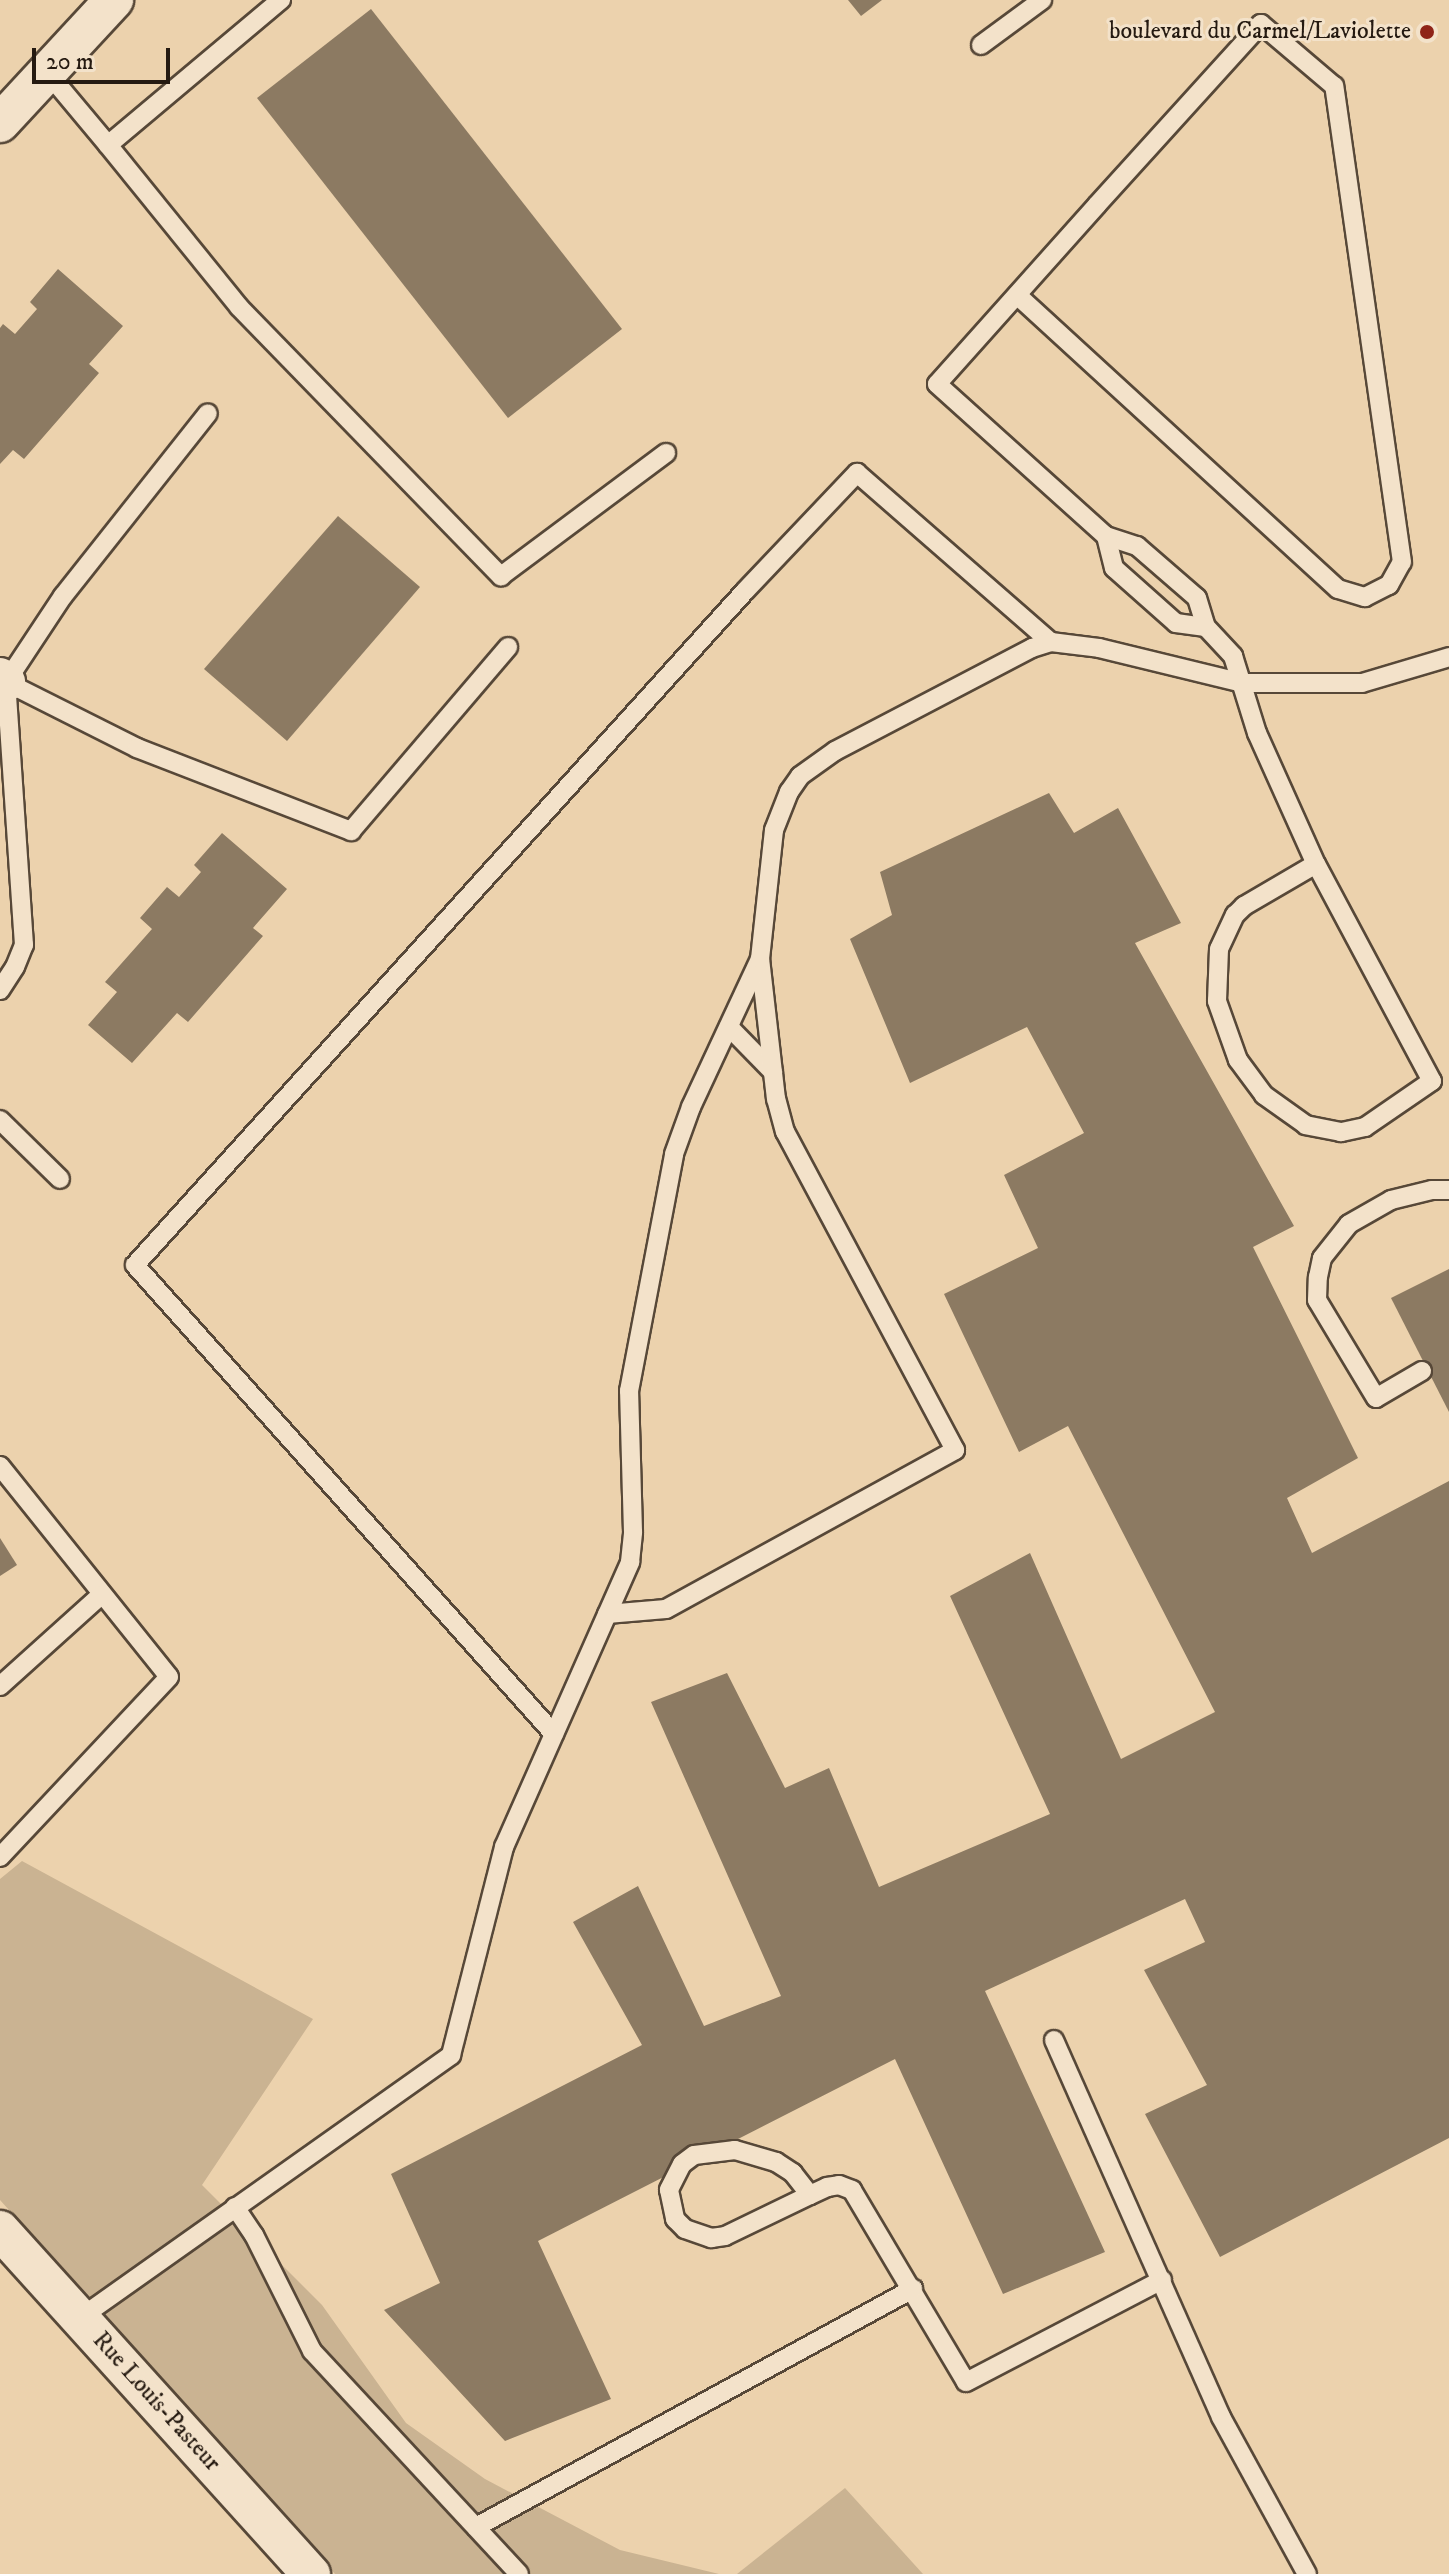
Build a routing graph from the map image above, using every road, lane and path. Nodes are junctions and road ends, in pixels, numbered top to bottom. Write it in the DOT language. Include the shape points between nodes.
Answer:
graph roads {
  1 [pos="114,0"];
  2 [pos="281,0"];
  3 [pos="1042,0"];
  4 [pos="981,45"];
  5 [pos="47,72"];
  6 [pos="0,123"];
  7 [pos="108,145"];
  8 [pos="1017,295"];
  9 [pos="208,413"];
  10 [pos="666,453"];
  11 [pos="1106,536"];
  12 [pos="1206,627"];
  13 [pos="1051,642"];
  14 [pos="508,647"];
  15 [pos="1449,657"];
  16 [pos="3,679"];
  17 [pos="1243,683"];
  18 [pos="1316,864"];
  19 [pos="760,959"];
  20 [pos="0,990"];
  21 [pos="729,1027"];
  22 [pos="773,1072"];
  23 [pos="0,1120"];
  24 [pos="60,1179"];
  25 [pos="1449,1190"];
  26 [pos="1422,1371"];
  27 [pos="0,1466"];
  28 [pos="101,1595"];
  29 [pos="607,1614"];
  30 [pos="0,1686"];
  31 [pos="554,1734"];
  32 [pos="0,1857"];
  33 [pos="1054,2040"];
  34 [pos="810,2195"];
  35 [pos="235,2207"];
  36 [pos="0,2230"];
  37 [pos="1162,2280"];
  38 [pos="913,2289"];
  39 [pos="80,2318"];
  40 [pos="476,2527"];
  41 [pos="311,2574"];
  42 [pos="519,2574"];
  43 [pos="1307,2574"];
  1 -- 5 [label="street"];
  2 -- 7 [label="lane"];
  3 -- 4 [label="lane"];
  5 -- 6 [label="street"];
  5 -- 7 [label="lane"];
  7 -- 10 [label="lane" via="239,307 501,576"];
  8 -- 8 [label="lane" via="1338,589 1365,597 1389,585 1402,562 1334,86 1261,24"];
  8 -- 11 [label="lane" via="937,384"];
  9 -- 16 [label="lane"];
  11 -- 12 [label="lane" via="1137,546 1197,598"];
  11 -- 12 [label="lane" via="1114,568 1176,623"];
  12 -- 17 [label="lane" via="1233,656"];
  13 -- 17 [label="lane" via="1099,648"];
  13 -- 19 [label="lane" via="835,751 800,776 774,830"];
  13 -- 31 [label="lane" via="857,473 135,1265"];
  14 -- 16 [label="lane" via="351,831 137,748"];
  15 -- 17 [label="lane" via="1362,683"];
  16 -- 20 [label="lane" via="24,945"];
  17 -- 18 [label="lane" via="1257,733"];
  18 -- 18 [label="lane" via="1432,1081 1365,1127 1329,1131 1306,1125 1273,1105 1238,1060 1217,1001 1216,963 1223,938 1244,906"];
  19 -- 21 [label="lane"];
  19 -- 22 [label="lane"];
  21 -- 22 [label="lane"];
  21 -- 29 [label="lane" via="674,1154 629,1391 633,1549"];
  22 -- 29 [label="lane" via="785,1132 955,1450 666,1609"];
  23 -- 24 [label="lane"];
  25 -- 26 [label="lane" via="1391,1200 1349,1224 1322,1258 1318,1277 1317,1300 1376,1398"];
  27 -- 28 [label="lane"];
  28 -- 30 [label="lane"];
  28 -- 32 [label="lane" via="169,1677"];
  29 -- 31 [label="lane"];
  31 -- 35 [label="lane" via="504,1847 451,2055"];
  33 -- 37 [label="lane"];
  34 -- 34 [label="lane" via="776,2162 735,2150 694,2155 682,2164 669,2190 675,2219 685,2229 711,2238"];
  34 -- 38 [label="lane" via="833,2185 852,2190"];
  35 -- 39 [label="lane"];
  35 -- 40 [label="lane" via="312,2351"];
  36 -- 39 [label="street, Rue Louis-Pasteur"];
  37 -- 38 [label="lane" via="966,2382"];
  37 -- 43 [label="lane" via="1221,2417"];
  38 -- 40 [label="lane"];
  39 -- 41 [label="street, Rue Louis-Pasteur"];
  40 -- 42 [label="lane"];
}
